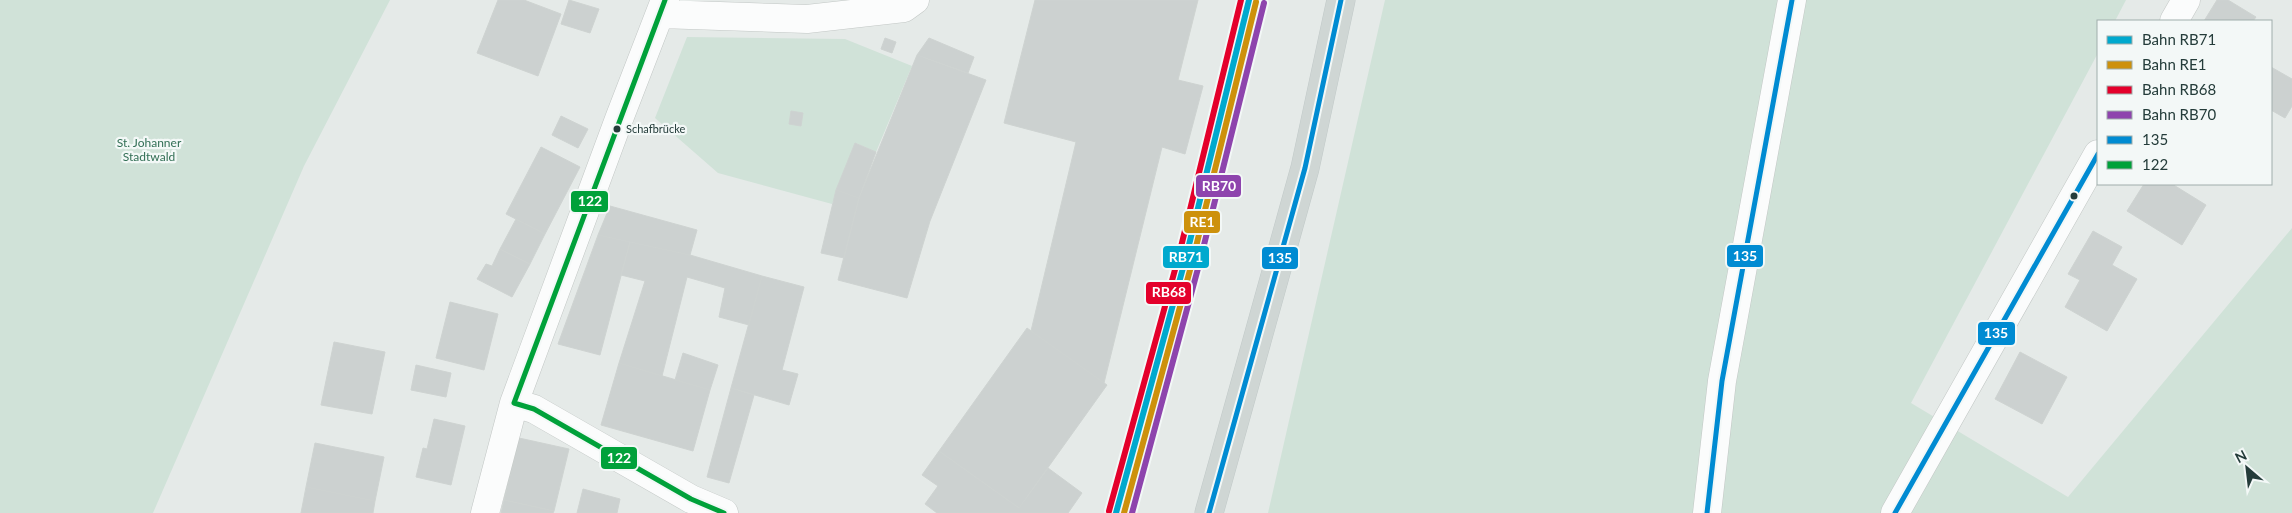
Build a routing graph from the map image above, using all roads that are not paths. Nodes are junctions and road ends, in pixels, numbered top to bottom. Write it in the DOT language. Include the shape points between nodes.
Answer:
graph roads {
  1 [pos="915,0"];
  2 [pos="1341,0"];
  3 [pos="1792,0"];
  4 [pos="2186,0"];
  5 [pos="662,7"];
  6 [pos="2175,20"];
  7 [pos="2097,156"];
  8 [pos="514,403"];
  9 [pos="486,513"];
  10 [pos="724,513"];
  11 [pos="1210,513"];
  12 [pos="1708,513"];
  13 [pos="1895,513"];
  1 -- 5 [label="street" via="904,8 807,19"];
  2 -- 11 [label="main road" via="1305,168"];
  3 -- 12 [label="street" via="1722,381"];
  4 -- 6 [label="street"];
  5 -- 8 [label="street"];
  7 -- 13 [label="street"];
  8 -- 9 [label="street"];
  8 -- 10 [label="street" via="534,409 691,499"];
}
